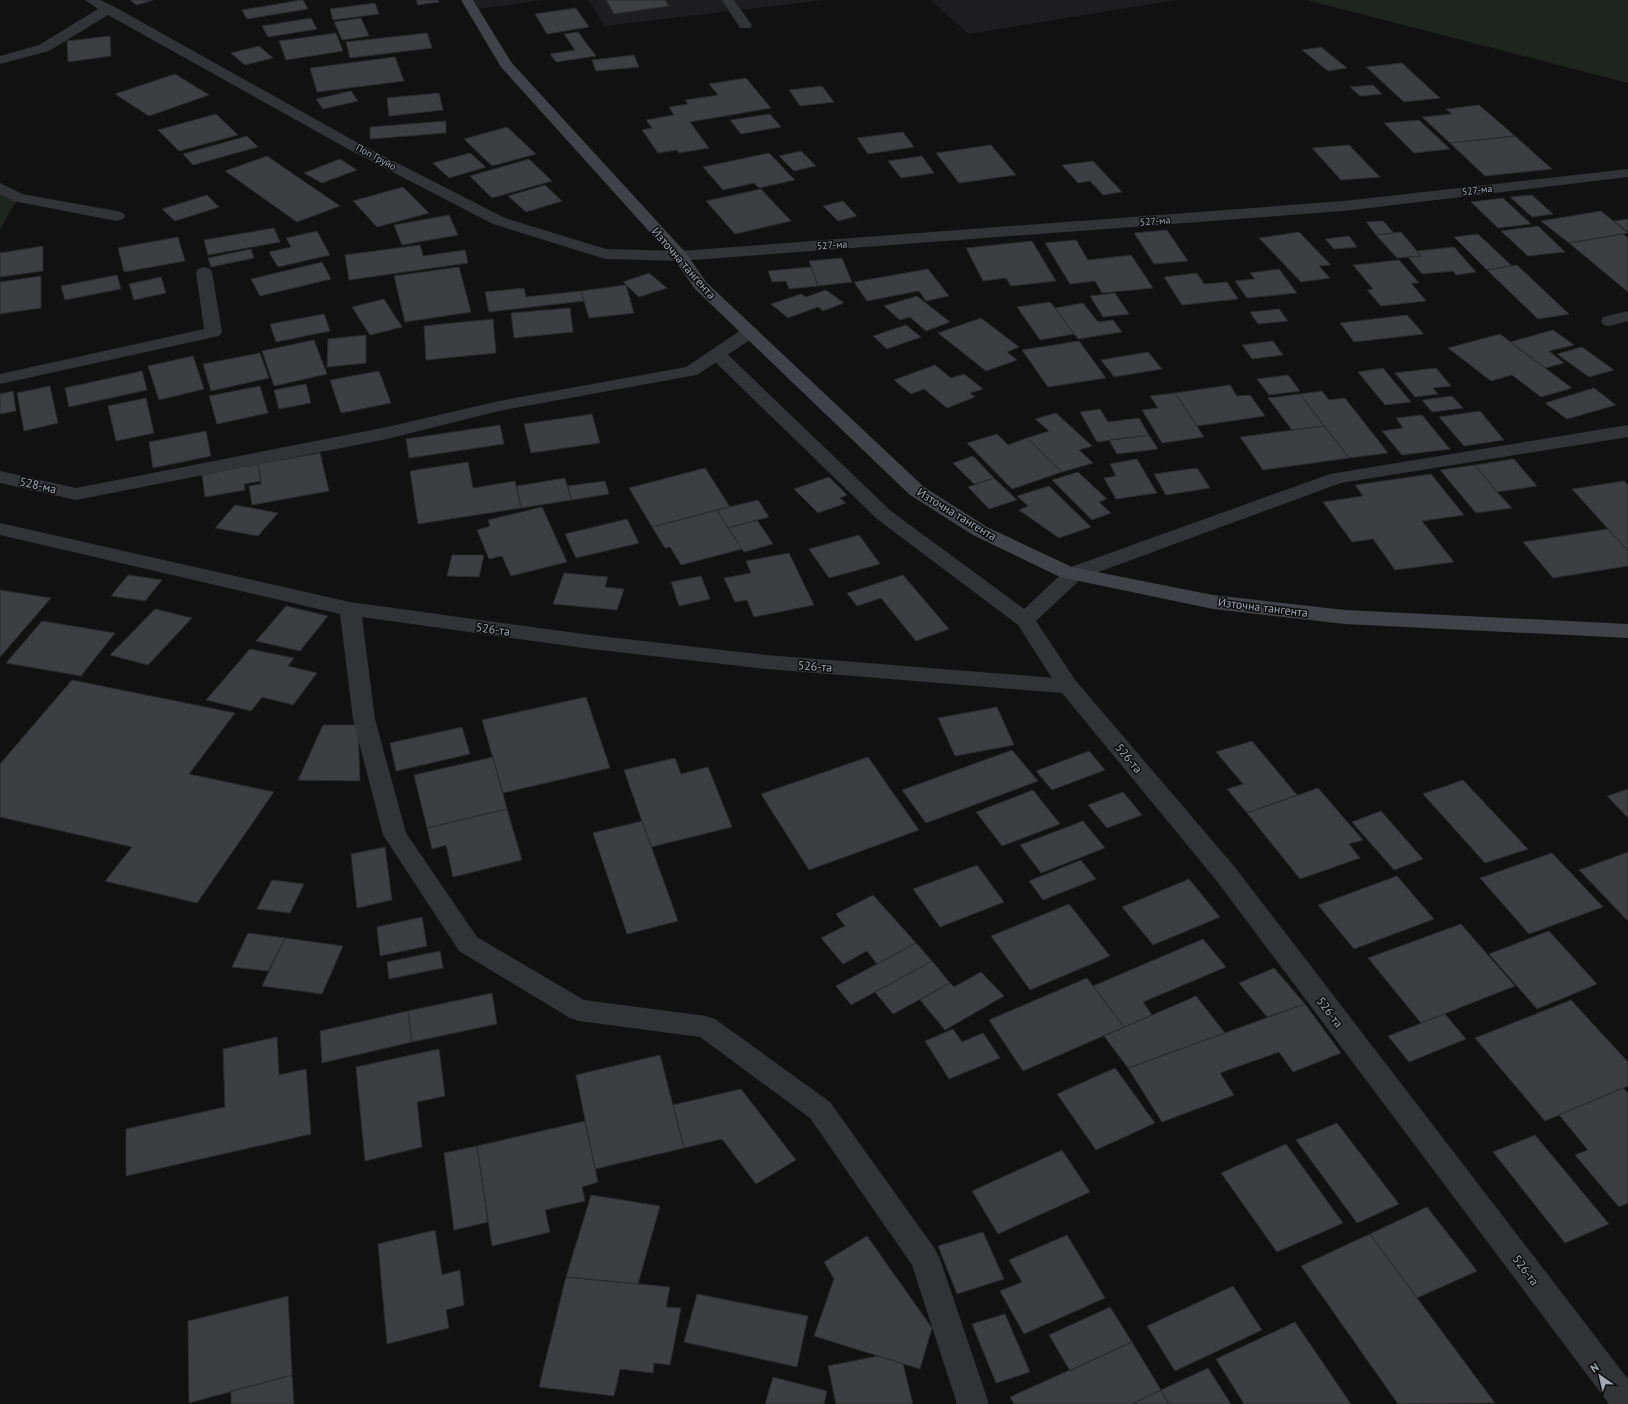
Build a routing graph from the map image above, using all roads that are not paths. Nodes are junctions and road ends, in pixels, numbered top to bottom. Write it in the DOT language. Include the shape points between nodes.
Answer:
graph roads {
  1 [pos="91,0"];
  2 [pos="467,0"];
  3 [pos="728,0"];
  4 [pos="108,9"];
  5 [pos="745,25"];
  6 [pos="0,60"];
  7 [pos="1628,173"];
  8 [pos="0,188"];
  9 [pos="117,216"];
  10 [pos="680,256"];
  11 [pos="204,272"];
  12 [pos="1628,316"];
  13 [pos="1609,321"];
  14 [pos="750,332"];
  15 [pos="717,354"];
  16 [pos="0,379"];
  17 [pos="1628,431"];
  18 [pos="0,477"];
  19 [pos="0,529"];
  20 [pos="1075,574"];
  21 [pos="350,609"];
  22 [pos="1025,620"];
  23 [pos="1628,631"];
  24 [pos="1068,686"];
  25 [pos="973,1404"];
  26 [pos="1628,1404"];
  1 -- 4 [label="street, Поп Груйо"];
  2 -- 10 [label="street, Източна тангента" via="506,64"];
  3 -- 5 [label="street"];
  4 -- 6 [label="street" via="44,48"];
  4 -- 10 [label="street, Поп Груйо" via="355,147 499,221 605,254"];
  7 -- 10 [label="street, 527-ма" via="1344,206"];
  8 -- 9 [label="street" via="18,198"];
  10 -- 14 [label="street, Източна тангента" via="701,286"];
  11 -- 16 [label="street" via="213,332"];
  12 -- 13 [label="street"];
  14 -- 15 [label="street"];
  14 -- 20 [label="street, Източна тангента" via="917,491 980,530"];
  15 -- 18 [label="street, 528-ма" via="691,371 499,406 387,433 76,494"];
  15 -- 22 [label="street" via="884,515"];
  17 -- 20 [label="street" via="1337,478"];
  19 -- 21 [label="street, 526-та"];
  20 -- 22 [label="street"];
  20 -- 23 [label="street, Източна тангента" via="1213,602 1345,617"];
  21 -- 24 [label="street, 526-та" via="591,642 767,662"];
  21 -- 25 [label="street" via="364,719 395,835 468,944 579,1010 706,1027 820,1110 925,1259"];
  22 -- 24 [label="street"];
  24 -- 26 [label="street, 526-та" via="1225,873"];
}
